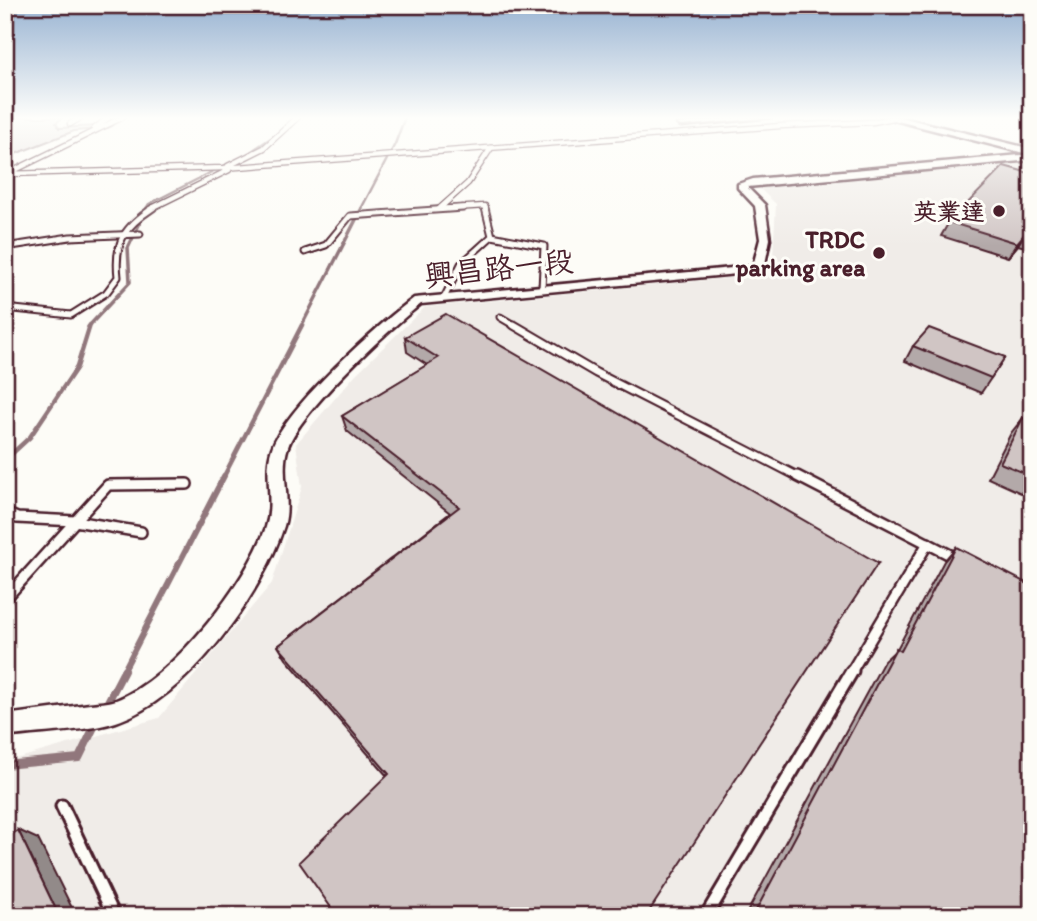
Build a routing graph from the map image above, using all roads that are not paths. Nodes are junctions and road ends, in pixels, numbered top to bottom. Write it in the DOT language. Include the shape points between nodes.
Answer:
graph roads {
  1 [pos="37,160"];
  2 [pos="241,160"];
  3 [pos="332,160"];
  4 [pos="483,160"];
  5 [pos="970,160"];
  6 [pos="226,168"];
  7 [pos="6,175"];
  8 [pos="440,208"];
  9 [pos="140,234"];
  10 [pos="127,235"];
  11 [pos="492,236"];
  12 [pos="5,247"];
  13 [pos="305,252"];
  14 [pos="541,289"];
  15 [pos="444,298"];
  16 [pos="5,308"];
  17 [pos="500,317"];
  18 [pos="187,484"];
  19 [pos="5,513"];
  20 [pos="75,521"];
  21 [pos="141,532"];
  22 [pos="928,543"];
  23 [pos="962,561"];
  24 [pos="5,599"];
  25 [pos="5,726"];
  26 [pos="62,806"];
  27 [pos="114,916"];
  28 [pos="706,916"];
  1 -- 7 [label="lane"];
  2 -- 6 [label="lane"];
  3 -- 6 [label="lane"];
  4 -- 8 [label="lane" via="468,183"];
  5 -- 14 [label="street, 興昌路一段" via="752,181 741,186 760,205 765,239 758,269"];
  6 -- 7 [label="lane"];
  6 -- 10 [label="lane" via="149,210"];
  8 -- 11 [label="lane" via="485,206"];
  8 -- 13 [label="lane" via="350,216 326,245"];
  9 -- 10 [label="lane"];
  10 -- 12 [label="lane" via="70,237"];
  10 -- 16 [label="lane" via="118,245 118,277 106,293 83,307 71,314"];
  11 -- 14 [label="lane" via="544,246"];
  11 -- 15 [label="lane" via="461,264"];
  14 -- 15 [label="street, 興昌路一段"];
  15 -- 25 [label="street, 興昌路一段" via="418,302 407,309 298,419 280,446 276,524 265,552 186,664 152,692 116,711"];
  17 -- 22 [label="lane" via="596,373"];
  18 -- 20 [label="lane" via="108,485"];
  19 -- 20 [label="lane" via="16,518"];
  20 -- 21 [label="lane"];
  20 -- 24 [label="lane"];
  22 -- 23 [label="lane"];
  22 -- 28 [label="lane"];
  26 -- 27 [label="lane"];
}
